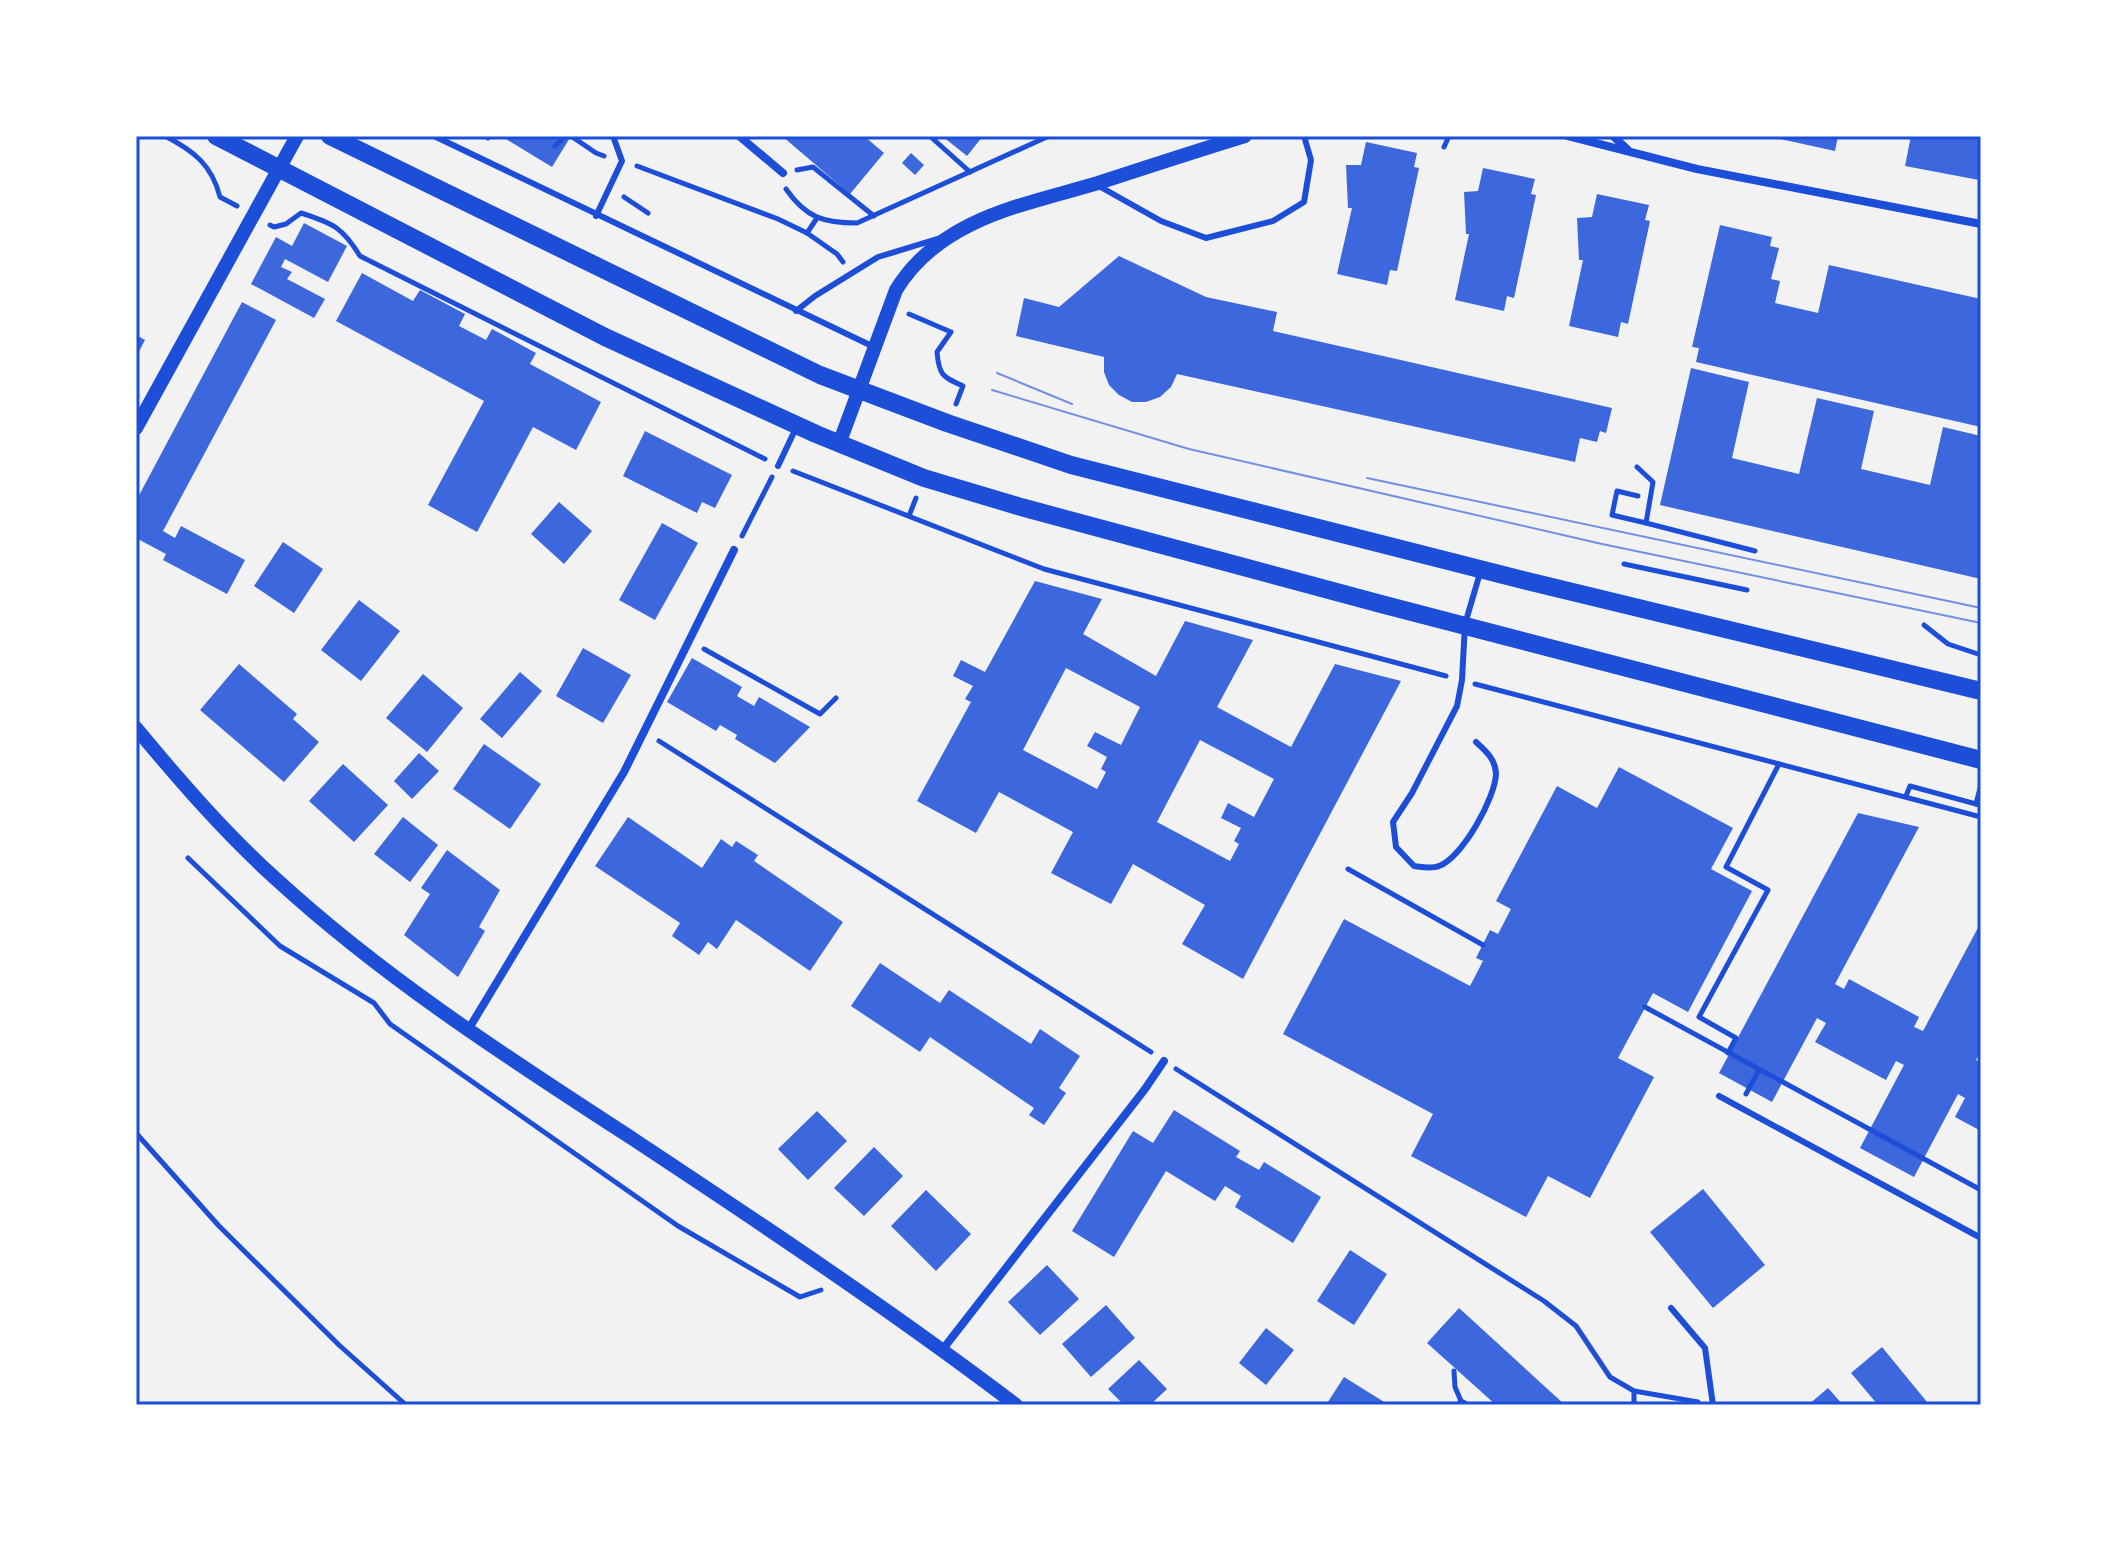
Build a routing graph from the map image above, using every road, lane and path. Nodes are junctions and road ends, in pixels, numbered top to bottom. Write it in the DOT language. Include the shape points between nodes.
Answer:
graph roads {
  1 [pos="165,136"];
  2 [pos="216,136"];
  3 [pos="297,136"];
  4 [pos="330,136"];
  5 [pos="434,136"];
  6 [pos="568,136"];
  7 [pos="613,136"];
  8 [pos="739,136"];
  9 [pos="933,136"];
  10 [pos="1049,136"];
  11 [pos="1245,136"];
  12 [pos="1304,136"];
  13 [pos="1449,136"];
  14 [pos="1568,136"];
  15 [pos="1613,136"];
  16 [pos="177,139"];
  17 [pos="555,146"];
  18 [pos="1444,147"];
  19 [pos="1630,152"];
  20 [pos="622,161"];
  21 [pos="279,170"];
  22 [pos="970,172"];
  23 [pos="783,173"];
  24 [pos="1094,184"];
  25 [pos="253,216"];
  26 [pos="596,216"];
  27 [pos="874,216"];
  28 [pos="1981,224"];
  29 [pos="807,233"];
  30 [pos="949,236"];
  31 [pos="796,311"];
  32 [pos="874,347"];
  33 [pos="859,391"];
  34 [pos="797,425"];
  35 [pos="136,428"];
  36 [pos="839,444"];
  37 [pos="778,466"];
  38 [pos="1637,467"];
  39 [pos="1638,496"];
  40 [pos="1646,523"];
  41 [pos="734,550"];
  42 [pos="1755,551"];
  43 [pos="1624,564"];
  44 [pos="1480,569"];
  45 [pos="1747,590"];
  46 [pos="1465,624"];
  47 [pos="1924,625"];
  48 [pos="689,641"];
  49 [pos="1981,655"];
  50 [pos="1462,680"];
  51 [pos="1981,691"];
  52 [pos="836,698"];
  53 [pos="136,728"];
  54 [pos="1476,742"];
  55 [pos="1981,760"];
  56 [pos="1779,764"];
  57 [pos="1981,784"];
  58 [pos="1906,796"];
  59 [pos="1979,805"];
  60 [pos="1981,817"];
  61 [pos="188,858"];
  62 [pos="1348,869"];
  63 [pos="1483,945"];
  64 [pos="1645,1007"];
  65 [pos="468,1031"];
  66 [pos="1728,1053"];
  67 [pos="1164,1061"];
  68 [pos="1759,1070"];
  69 [pos="1719,1096"];
  70 [pos="1739,1108"];
  71 [pos="136,1133"];
  72 [pos="1981,1190"];
  73 [pos="1981,1238"];
  74 [pos="844,1281"];
  75 [pos="1671,1308"];
  76 [pos="943,1349"];
  77 [pos="1454,1371"];
  78 [pos="1634,1391"];
  79 [pos="1459,1403"];
  80 [pos="406,1405"];
  81 [pos="1016,1405"];
  82 [pos="1469,1405"];
  83 [pos="1634,1405"];
  84 [pos="1713,1405"];
  1 -- 16 [label="path"];
  2 -- 21 [label="main road"];
  3 -- 21 [label="street"];
  4 -- 33 [label="main road"];
  5 -- 26 [label="lane"];
  6 -- 17 [label="path"];
  6 -- 20 [label="path"];
  7 -- 20 [label="lane"];
  8 -- 23 [label="street"];
  9 -- 22 [label="path"];
  10 -- 22 [label="path"];
  11 -- 24 [label="street"];
  12 -- 24 [label="lane" via="1311,160 1304,202 1273,221 1206,238 1161,221"];
  13 -- 18 [label="path"];
  14 -- 19 [label="street"];
  15 -- 19 [label="street"];
  16 -- 25 [label="path" via="207,165 220,197"];
  19 -- 28 [label="street"];
  20 -- 26 [label="lane"];
  20 -- 29 [label="path"];
  21 -- 25 [label="street"];
  21 -- 34 [label="main road" via="605,337"];
  22 -- 27 [label="path"];
  23 -- 27 [label="path" via="813,167"];
  23 -- 27 [label="path" via="787,191 817,218 857,223"];
  24 -- 30 [label="street" via="1022,203"];
  25 -- 35 [label="street"];
  25 -- 37 [label="path" via="274,227 301,213 317,218 347,234 360,256"];
  26 -- 31 [label="lane"];
  30 -- 31 [label="lane" via="878,257"];
  30 -- 32 [label="street" via="907,273"];
  31 -- 32 [label="lane"];
  32 -- 33 [label="street"];
  33 -- 36 [label="street"];
  33 -- 44 [label="main road" via="1071,465"];
  34 -- 36 [label="main road"];
  34 -- 37 [label="lane"];
  36 -- 46 [label="main road" via="924,478 1021,507"];
  37 -- 41 [label="path"];
  37 -- 50 [label="path" via="1044,569"];
  38 -- 40 [label="path" via="1653,482"];
  39 -- 40 [label="path" via="1617,491 1612,515"];
  40 -- 42 [label="path"];
  41 -- 48 [label="street"];
  43 -- 45 [label="path"];
  44 -- 46 [label="lane"];
  44 -- 51 [label="main road"];
  46 -- 50 [label="lane"];
  46 -- 55 [label="main road"];
  47 -- 49 [label="path" via="1948,644"];
  48 -- 52 [label="path" via="820,714"];
  48 -- 65 [label="street" via="624,772"];
  50 -- 54 [label="lane" via="1457,706 1393,822 1396,847 1414,866 1437,868 1454,858 1492,795 1496,772 1490,755"];
  50 -- 56 [label="path"];
  53 -- 65 [label="street" via="276,880"];
  56 -- 58 [label="path"];
  56 -- 66 [label="path" via="1726,867 1768,890 1699,1017 1736,1038"];
  57 -- 59 [label="path"];
  58 -- 59 [label="path" via="1910,786"];
  58 -- 60 [label="path"];
  61 -- 74 [label="path" via="280,946 374,1003 390,1024 678,1226 800,1297"];
  62 -- 63 [label="path"];
  64 -- 66 [label="path"];
  65 -- 74 [label="street"];
  66 -- 68 [label="path"];
  67 -- 76 [label="street"];
  68 -- 70 [label="path"];
  68 -- 72 [label="path"];
  69 -- 70 [label="lane"];
  70 -- 73 [label="lane"];
  71 -- 80 [label="path" via="219,1226"];
  74 -- 76 [label="street"];
  75 -- 84 [label="lane" via="1705,1348"];
  76 -- 81 [label="street"];
  77 -- 79 [label="path"];
  78 -- 83 [label="path"];
  79 -- 82 [label="path"];
}
